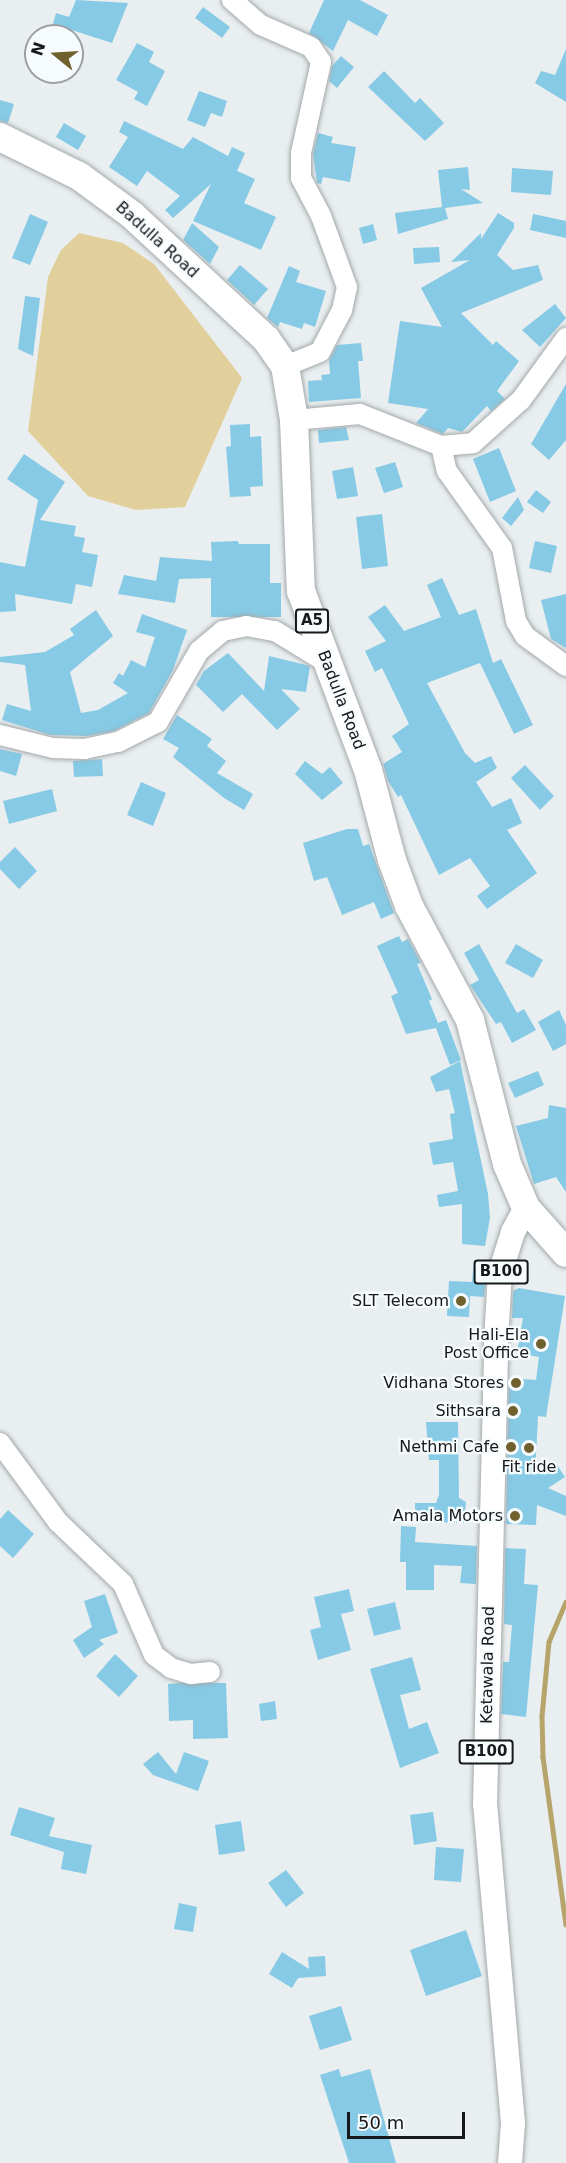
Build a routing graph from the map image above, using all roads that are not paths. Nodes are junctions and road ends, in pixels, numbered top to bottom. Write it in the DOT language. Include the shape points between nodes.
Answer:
graph roads {
  1 [pos="232,0"];
  2 [pos="0,137"];
  3 [pos="566,338"];
  4 [pos="285,366"];
  5 [pos="294,420"];
  6 [pos="441,446"];
  7 [pos="326,662"];
  8 [pos="566,666"];
  9 [pos="0,735"];
  10 [pos="526,1208"];
  11 [pos="566,1252"];
  12 [pos="0,1443"];
  13 [pos="210,1672"];
  14 [pos="510,2163"];
  1 -- 4 [label="street" via="261,25 311,47 321,62 301,153 301,178 321,216 347,287 342,309 320,352"];
  2 -- 4 [label="highway, Badulla Road / A5" via="80,176 132,215 266,339"];
  3 -- 6 [label="street" via="520,400 473,443"];
  4 -- 5 [label="highway, Badulla Road / A5"];
  5 -- 6 [label="street" via="360,414"];
  5 -- 7 [label="highway, Badulla Road / A5" via="301,591"];
  6 -- 8 [label="street" via="447,471 502,548 516,621 525,636"];
  7 -- 9 [label="street" via="275,631 246,626 223,630 198,651 158,722 118,742 84,749 53,748"];
  7 -- 10 [label="highway, Badulla Road / A5" via="368,770 409,906 470,1020 507,1164"];
  10 -- 11 [label="highway, Badulla Road / A5"];
  10 -- 14 [label="main road, Ketawala Road / B100" via="513,1232 501,1273 496,1329 485,1805 513,2122"];
  12 -- 13 [label="street" via="58,1522 123,1584 154,1655 171,1668 191,1674"];
}
